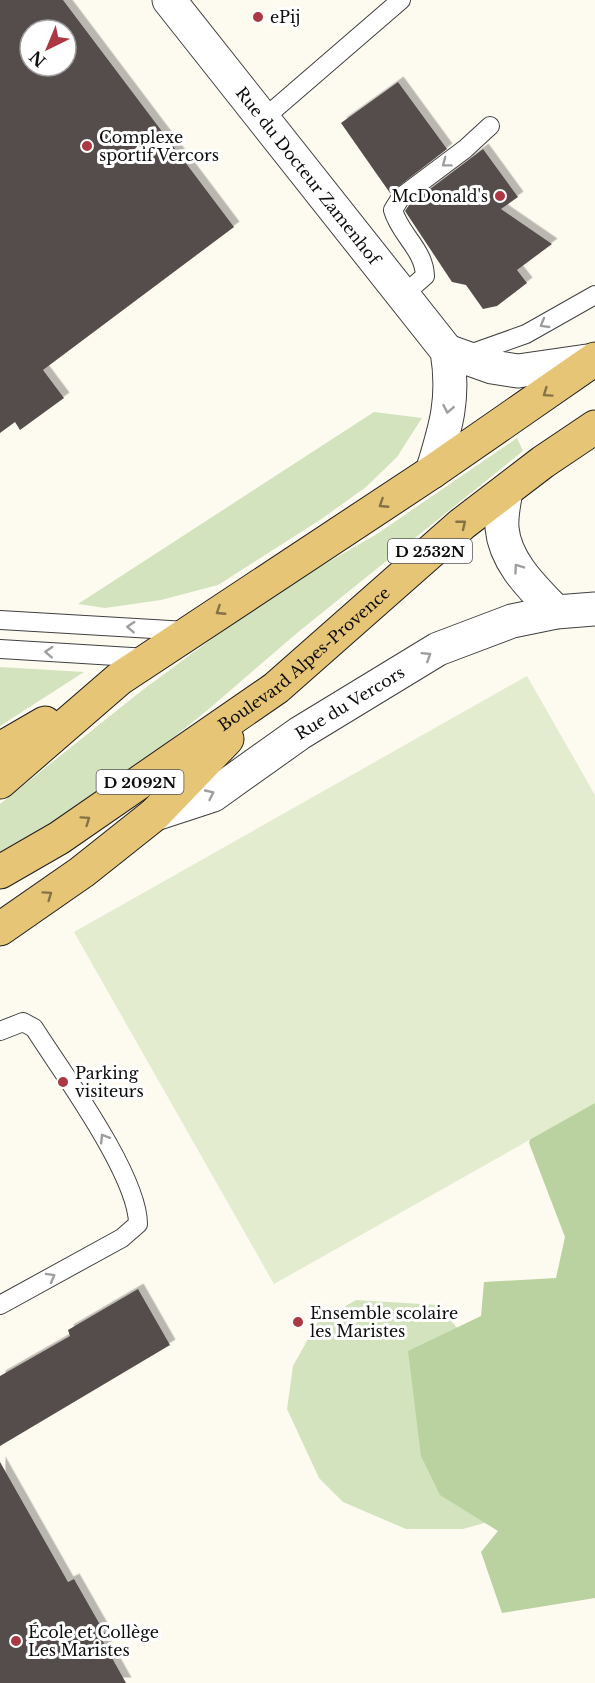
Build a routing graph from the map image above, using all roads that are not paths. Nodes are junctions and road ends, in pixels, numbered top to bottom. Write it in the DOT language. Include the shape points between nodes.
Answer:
graph roads {
  1 [pos="169,0"];
  2 [pos="401,0"];
  3 [pos="262,120"];
  4 [pos="490,126"];
  5 [pos="595,295"];
  6 [pos="402,296"];
  7 [pos="454,354"];
  8 [pos="594,360"];
  9 [pos="595,427"];
  10 [pos="432,472"];
  11 [pos="506,490"];
  12 [pos="595,609"];
  13 [pos="556,612"];
  14 [pos="0,620"];
  15 [pos="189,631"];
  16 [pos="0,649"];
  17 [pos="150,658"];
  18 [pos="119,679"];
  19 [pos="276,688"];
  20 [pos="0,749"];
  21 [pos="0,782"];
  22 [pos="155,814"];
  23 [pos="0,872"];
  24 [pos="0,929"];
  25 [pos="0,1031"];
  26 [pos="0,1305"];
  1 -- 3 [label="street, Rue du Docteur Zamenhof"];
  2 -- 3 [label="lane"];
  3 -- 6 [label="street, Rue du Docteur Zamenhof"];
  4 -- 6 [label="lane, one-way" via="401,197 393,210 425,265 425,276"];
  5 -- 7 [label="lane, one-way" via="493,348"];
  6 -- 7 [label="street, Rue du Docteur Zamenhof"];
  7 -- 8 [label="street" via="492,367 518,370"];
  7 -- 10 [label="street, Rue du Docteur Zamenhof, one-way" via="450,404"];
  8 -- 10 [label="main road, one-way"];
  9 -- 11 [label="main road, Boulevard Alpes-Provence / D 2532N"];
  10 -- 15 [label="main road, one-way"];
  13 -- 11 [label="street, one-way" via="528,583 507,553 502,527"];
  19 -- 11 [label="main road, Boulevard Alpes-Provence / D 2532N, one-way" via="394,582"];
  12 -- 13 [label="street, Rue du Vercors"];
  22 -- 13 [label="street, Rue du Vercors, one-way" via="213,795 300,734 438,649 512,621"];
  15 -- 14 [label="lane, one-way"];
  15 -- 17 [label="main road"];
  17 -- 16 [label="lane, one-way"];
  17 -- 18 [label="main road"];
  18 -- 20 [label="main road"];
  18 -- 21 [label="main road"];
  19 -- 22 [label="main road, D 2532N"];
  23 -- 19 [label="main road, Boulevard Alpes-Provence / D 2092N, one-way" via="59,838"];
  24 -- 22 [label="main road, D 2532N, one-way" via="82,872"];
  26 -- 25 [label="lane, one-way" via="122,1238 138,1224 138,1208 109,1146 34,1028 23,1022"];
}
